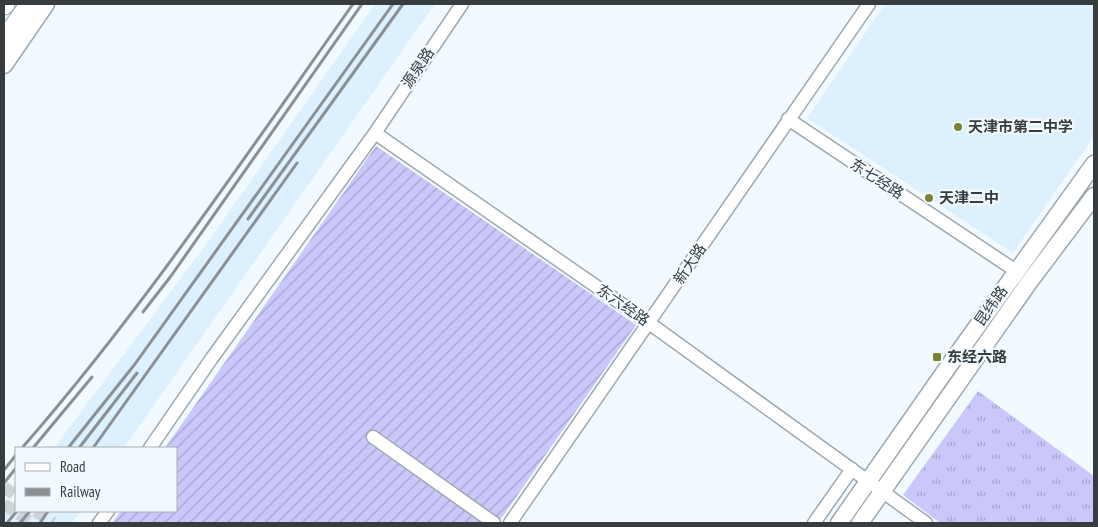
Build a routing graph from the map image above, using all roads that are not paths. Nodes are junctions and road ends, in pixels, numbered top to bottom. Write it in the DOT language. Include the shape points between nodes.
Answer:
graph roads {
  1 [pos="30,4"];
  2 [pos="46,4"];
  3 [pos="462,4"];
  4 [pos="869,4"];
  5 [pos="4,40"];
  6 [pos="4,65"];
  7 [pos="788,120"];
  8 [pos="375,133"];
  9 [pos="1094,164"];
  10 [pos="1094,196"];
  11 [pos="1016,271"];
  12 [pos="649,323"];
  13 [pos="373,437"];
  14 [pos="151,447"];
  15 [pos="852,469"];
  16 [pos="868,481"];
  17 [pos="883,491"];
  18 [pos="107,512"];
  19 [pos="99,523"];
  20 [pos="494,523"];
  21 [pos="510,523"];
  22 [pos="814,523"];
  23 [pos="839,523"];
  24 [pos="860,523"];
  25 [pos="926,523"];
  1 -- 5 [label="highway"];
  2 -- 6 [label="main road"];
  3 -- 8 [label="street, 源泉路"];
  4 -- 7 [label="street, 新大路"];
  7 -- 11 [label="street, 东七经路"];
  7 -- 12 [label="street, 新大路"];
  8 -- 12 [label="street, 东六经路"];
  8 -- 14 [label="street, 源泉路"];
  9 -- 11 [label="main road, 昆纬路"];
  10 -- 17 [label="main road, 昆纬路" via="1030,281"];
  11 -- 16 [label="main road, 昆纬路"];
  12 -- 15 [label="street, 东六经路"];
  12 -- 21 [label="street, 新大路"];
  13 -- 20 [label="street"];
  15 -- 16 [label="street, 东六经路"];
  15 -- 22 [label="street"];
  16 -- 17 [label="street, 东六经路"];
  16 -- 23 [label="main road, 昆纬路"];
  17 -- 24 [label="main road, 昆纬路"];
  17 -- 25 [label="street, 东六经路"];
  18 -- 19 [label="street"];
}
